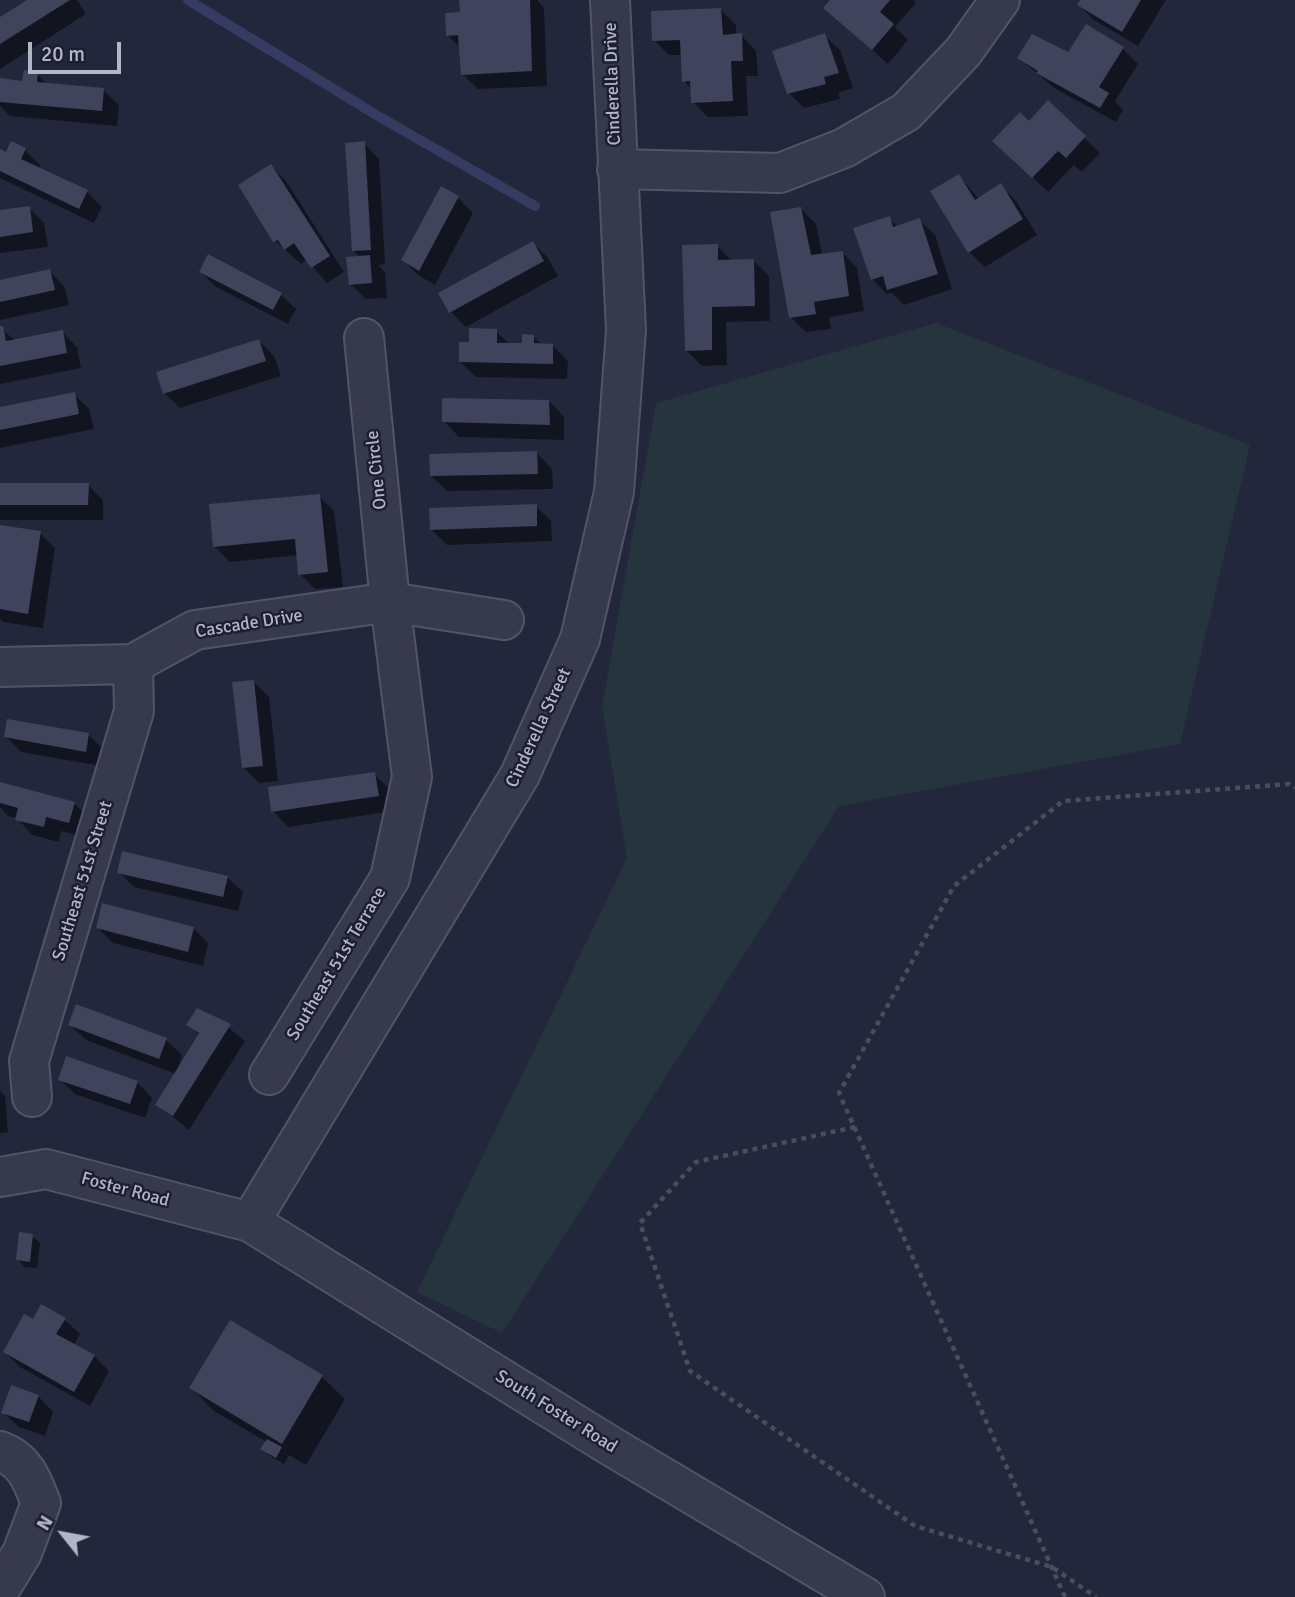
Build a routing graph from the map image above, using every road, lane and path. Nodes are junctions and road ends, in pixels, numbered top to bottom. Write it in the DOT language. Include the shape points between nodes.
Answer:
graph roads {
  1 [pos="610,0"];
  2 [pos="1000,0"];
  3 [pos="617,169"];
  4 [pos="364,338"];
  5 [pos="390,601"];
  6 [pos="504,620"];
  7 [pos="133,664"];
  8 [pos="0,667"];
  9 [pos="1295,788"];
  10 [pos="270,1075"];
  11 [pos="32,1097"];
  12 [pos="855,1128"];
  13 [pos="0,1177"];
  14 [pos="250,1222"];
  15 [pos="14,1461"];
  16 [pos="1052,1567"];
  17 [pos="0,1589"];
  18 [pos="865,1597"];
  19 [pos="1065,1597"];
  20 [pos="1096,1597"];
  1 -- 3 [label="street, Cinderella Drive"];
  2 -- 3 [label="street" via="963,52 906,112 844,148 780,173"];
  3 -- 14 [label="street, Cinderella Street" via="626,330 614,492 580,639 520,775"];
  4 -- 5 [label="street, One Circle"];
  5 -- 6 [label="street, Cascade Drive"];
  5 -- 7 [label="street, Cascade Drive" via="195,630"];
  5 -- 10 [label="street, Southeast 51st Terrace" via="412,777 404,827 390,878"];
  7 -- 8 [label="street, Cascade Drive"];
  7 -- 11 [label="street, Southeast 51st Street" via="134,711 29,1061"];
  9 -- 12 [label="path" via="1289,783 1063,801 954,886 839,1093"];
  12 -- 16 [label="path"];
  12 -- 16 [label="path" via="696,1162 639,1223 690,1371 915,1526"];
  13 -- 14 [label="street, Foster Road" via="46,1169"];
  14 -- 18 [label="street, South Foster Road"];
  15 -- 17 [label="street" via="41,1503 22,1553"];
  16 -- 19 [label="path"];
  16 -- 20 [label="path"];
}
